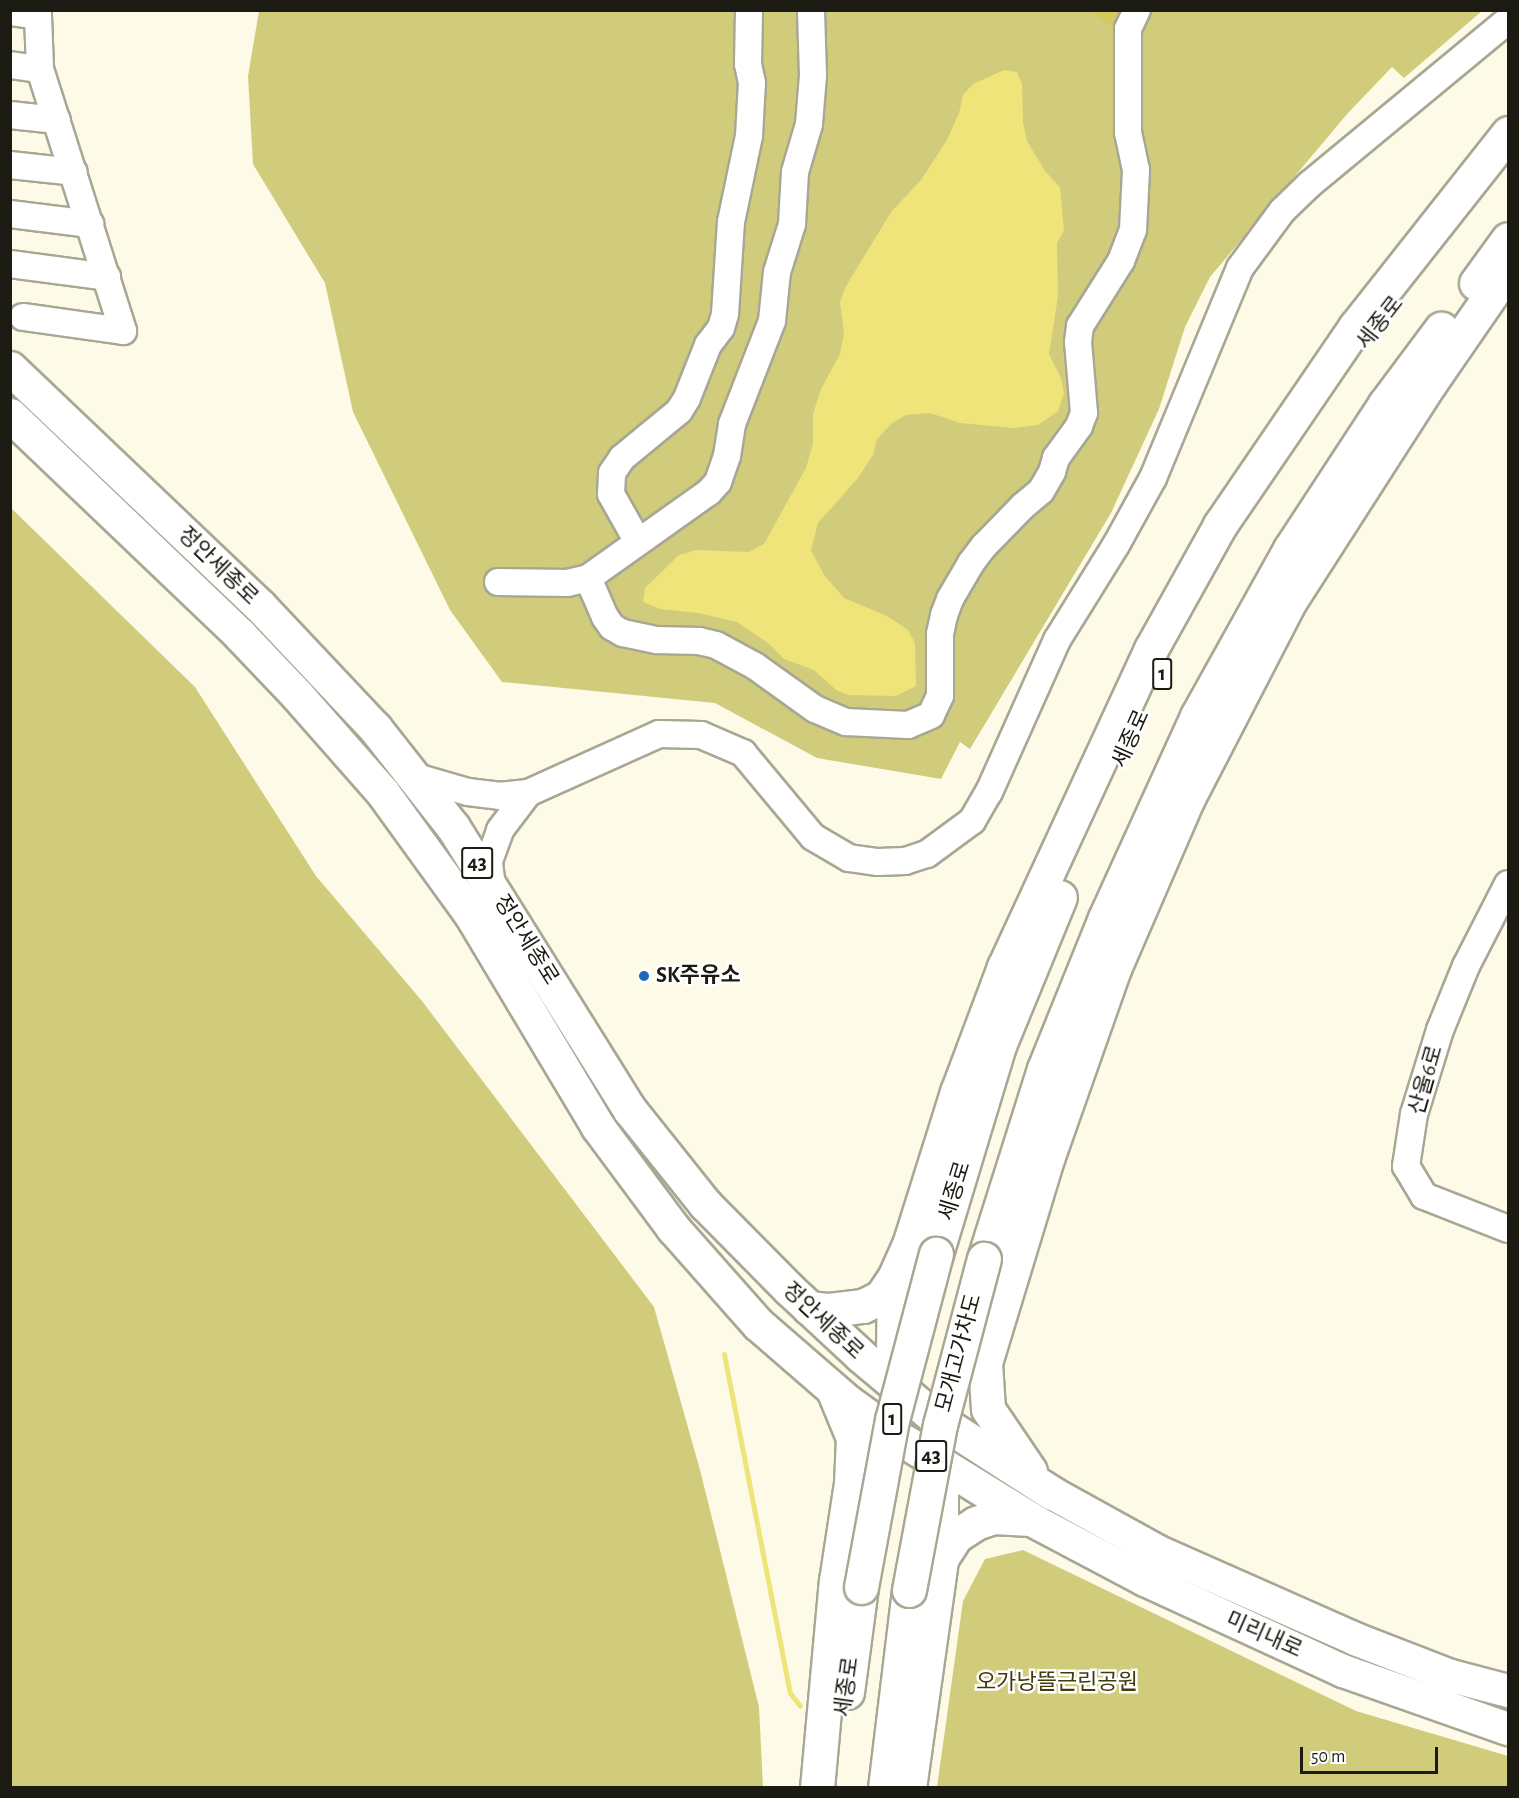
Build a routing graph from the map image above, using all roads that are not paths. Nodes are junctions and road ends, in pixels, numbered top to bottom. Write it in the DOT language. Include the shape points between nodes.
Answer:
graph roads {
  1 [pos="749,10"];
  2 [pos="812,10"];
  3 [pos="1137,10"];
  4 [pos="10,12"];
  5 [pos="1509,20"];
  6 [pos="10,65"];
  7 [pos="40,69"];
  8 [pos="10,115"];
  9 [pos="57,120"];
  10 [pos="1509,133"];
  11 [pos="1509,157"];
  12 [pos="10,165"];
  13 [pos="74,172"];
  14 [pos="10,214"];
  15 [pos="90,224"];
  16 [pos="1509,239"];
  17 [pos="10,264"];
  18 [pos="1509,270"];
  19 [pos="107,277"];
  20 [pos="23,317"];
  21 [pos="10,368"];
  22 [pos="10,416"];
  23 [pos="638,542"];
  24 [pos="588,578"];
  25 [pos="498,582"];
  26 [pos="416,777"];
  27 [pos="528,793"];
  28 [pos="1509,884"];
  29 [pos="492,886"];
  30 [pos="1509,1229"];
  31 [pos="894,1278"];
  32 [pos="809,1308"];
  33 [pos="985,1363"];
  34 [pos="834,1390"];
  35 [pos="902,1391"];
  36 [pos="914,1425"];
  37 [pos="929,1455"];
  38 [pos="851,1483"];
  39 [pos="1052,1493"];
  40 [pos="1030,1519"];
  41 [pos="941,1559"];
  42 [pos="1509,1691"];
  43 [pos="1509,1729"];
  44 [pos="817,1788"];
  45 [pos="834,1788"];
  46 [pos="885,1788"];
  47 [pos="909,1788"];
  1 -- 23 [label="street" via="750,136 731,222 721,328 708,345 679,411 622,458 612,472 611,494"];
  2 -- 23 [label="street" via="811,112 795,172 792,224 777,272 772,321 732,424 723,472 709,492"];
  3 -- 24 [label="street" via="1128,29 1128,133 1136,170 1134,220 1121,261 1080,326 1084,413 1041,491 984,546 951,599 940,634 940,696 930,715 908,725 846,722 814,709 755,666 716,645 623,633 605,617"];
  4 -- 7 [label="street" via="38,16"];
  5 -- 27 [label="street" via="1310,184 1282,211 1240,268 1153,478 1057,640 1021,725 972,821 927,854 905,861 849,858 813,837 743,753 701,735 658,734"];
  6 -- 7 [label="street"];
  7 -- 9 [label="street"];
  8 -- 9 [label="street"];
  9 -- 13 [label="street"];
  10 -- 31 [label="highway" via="1355,327 1220,525 1151,649 1004,967 957,1092 909,1245"];
  11 -- 45 [label="highway, 세종로 / 1, bridge" via="1347,364 1246,524 1155,687 1060,897 998,1048 936,1254 892,1420 861,1587"];
  12 -- 13 [label="street"];
  13 -- 15 [label="street"];
  14 -- 15 [label="street"];
  15 -- 19 [label="street"];
  16 -- 46 [label="highway, 모개고가차도 / 1, bridge" via="1372,423 1290,549 1197,716 1105,918 1044,1069 984,1259 940,1425 909,1590"];
  17 -- 19 [label="street"];
  18 -- 33 [label="highway" via="1430,383 1288,604 1187,800 1113,971 1048,1156"];
  19 -- 20 [label="street" via="123,331"];
  21 -- 26 [label="highway, 정안세종로 / 43" via="260,606"];
  22 -- 34 [label="highway, 정안세종로 / 43" via="238,634 383,793 470,913 598,1127 673,1228 758,1324"];
  23 -- 24 [label="street"];
  24 -- 25 [label="street" via="567,583"];
  26 -- 27 [label="street" via="468,792 499,796"];
  26 -- 29 [label="highway, 정안세종로 / 43"];
  27 -- 29 [label="street" via="500,830 489,861"];
  28 -- 30 [label="street, 산울6로" via="1466,966 1440,1030 1414,1114 1406,1166 1424,1196"];
  29 -- 32 [label="highway, 정안세종로 / 43" via="630,1110 705,1204"];
  31 -- 32 [label="highway" via="881,1297 863,1306"];
  31 -- 35 [label="highway" via="893,1354"];
  32 -- 35 [label="highway, 정안세종로 / 43"];
  33 -- 36 [label="highway" via="977,1381 959,1400"];
  33 -- 39 [label="highway" via="988,1409 1031,1473"];
  34 -- 36 [label="highway, 정안세종로 / 43"];
  34 -- 38 [label="highway" via="853,1438"];
  35 -- 36 [label="highway, 정안세종로 / 43"];
  36 -- 37 [label="highway, 정안세종로 / 43"];
  36 -- 38 [label="highway" via="876,1446"];
  36 -- 39 [label="highway, 정안세종로 / 43"];
  37 -- 40 [label="highway, 정안세종로 / 43"];
  37 -- 41 [label="highway" via="940,1484"];
  38 -- 44 [label="highway" via="836,1581"];
  39 -- 42 [label="main road, 미리내로" via="1160,1552 1355,1639 1451,1676"];
  40 -- 41 [label="highway" via="993,1517 976,1523 956,1536"];
  40 -- 43 [label="main road, 미리내로" via="1145,1580 1322,1662"];
  41 -- 47 [label="highway"];
}
